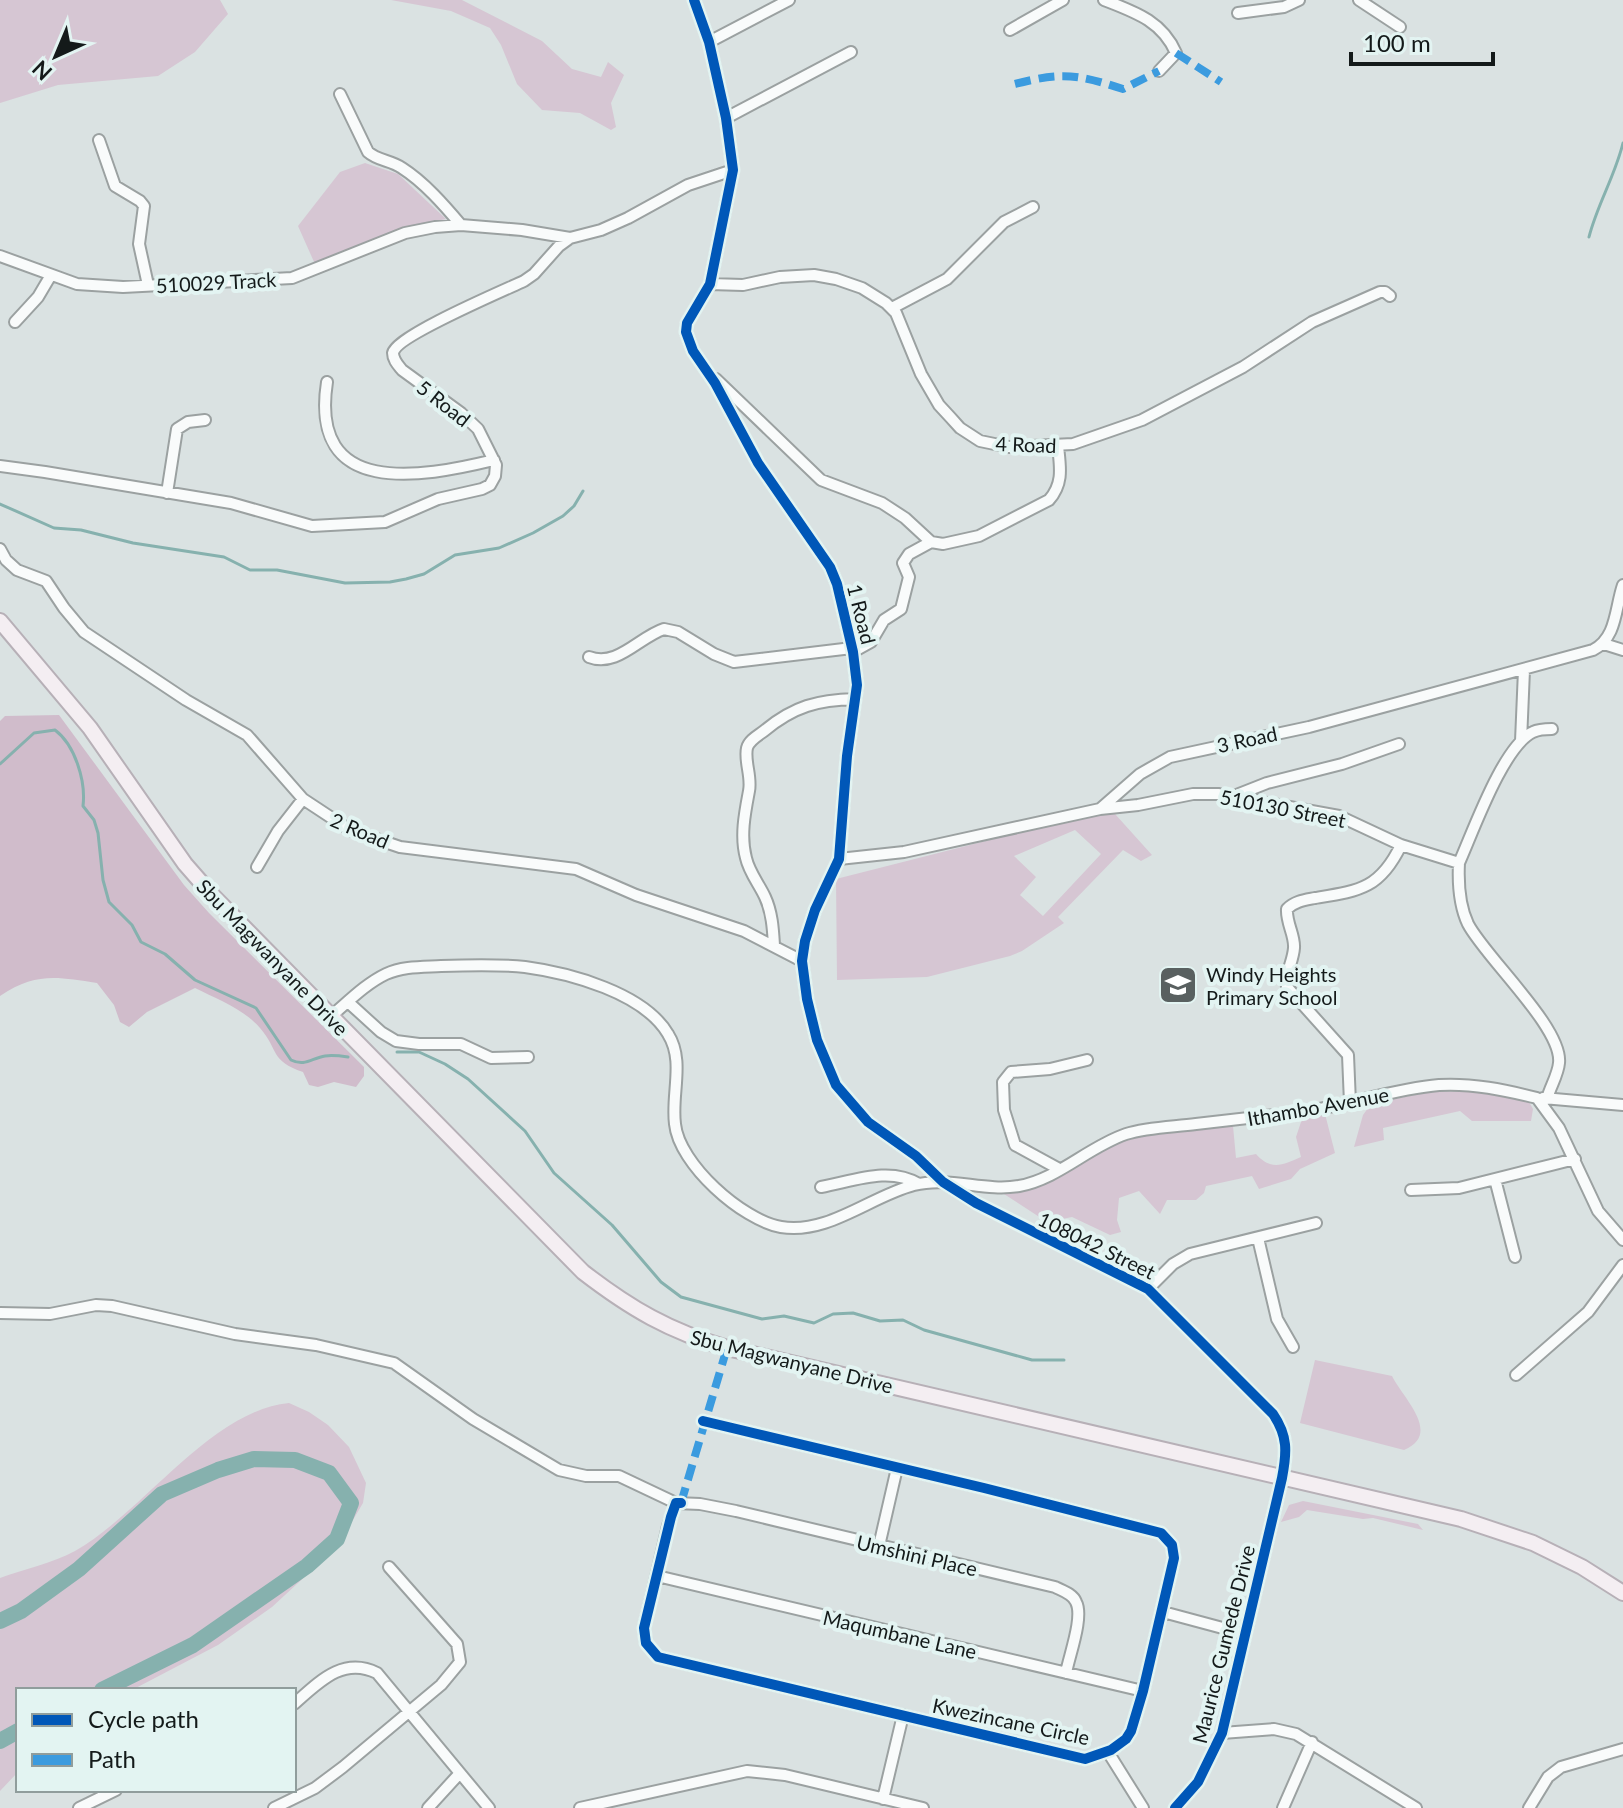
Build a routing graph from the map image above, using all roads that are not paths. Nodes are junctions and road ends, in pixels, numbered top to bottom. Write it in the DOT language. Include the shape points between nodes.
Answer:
graph roads {
  1 [pos="694,0"];
  2 [pos="789,0"];
  3 [pos="1063,0"];
  4 [pos="1104,0"];
  5 [pos="1299,0"];
  6 [pos="1359,0"];
  7 [pos="1238,13"];
  8 [pos="1400,27"];
  9 [pos="1010,30"];
  10 [pos="709,42"];
  11 [pos="851,52"];
  12 [pos="1159,71"];
  13 [pos="340,94"];
  14 [pos="726,118"];
  15 [pos="99,140"];
  16 [pos="733,170"];
  17 [pos="1033,207"];
  18 [pos="461,225"];
  19 [pos="570,238"];
  20 [pos="0,256"];
  21 [pos="51,275"];
  22 [pos="710,284"];
  23 [pos="148,285"];
  24 [pos="1390,296"];
  25 [pos="892,308"];
  26 [pos="15,322"];
  27 [pos="708,373"];
  28 [pos="327,382"];
  29 [pos="205,420"];
  30 [pos="1058,446"];
  31 [pos="494,460"];
  32 [pos="0,466"];
  33 [pos="167,493"];
  34 [pos="931,542"];
  35 [pos="0,549"];
  36 [pos="1623,585"];
  37 [pos="0,621"];
  38 [pos="1604,644"];
  39 [pos="852,650"];
  40 [pos="1623,650"];
  41 [pos="589,657"];
  42 [pos="1524,670"];
  43 [pos="855,699"];
  44 [pos="1552,729"];
  45 [pos="1521,741"];
  46 [pos="1399,744"];
  47 [pos="1233,797"];
  48 [pos="303,799"];
  49 [pos="1100,809"];
  50 [pos="1401,845"];
  51 [pos="839,859"];
  52 [pos="1459,863"];
  53 [pos="257,867"];
  54 [pos="774,945"];
  55 [pos="802,961"];
  56 [pos="348,1002"];
  57 [pos="330,1017"];
  58 [pos="528,1057"];
  59 [pos="1087,1060"];
  60 [pos="1542,1098"];
  61 [pos="1350,1103"];
  62 [pos="1623,1105"];
  63 [pos="1575,1159"];
  64 [pos="1059,1169"];
  65 [pos="1495,1179"];
  66 [pos="943,1182"];
  67 [pos="919,1184"];
  68 [pos="821,1187"];
  69 [pos="1411,1190"];
  70 [pos="1316,1223"];
  71 [pos="1258,1238"];
  72 [pos="1623,1240"];
  73 [pos="1515,1257"];
  74 [pos="1623,1265"];
  75 [pos="1148,1289"];
  76 [pos="0,1313"];
  77 [pos="1293,1347"];
  78 [pos="1516,1375"];
  79 [pos="703,1421"];
  80 [pos="897,1468"];
  81 [pos="1282,1478"];
  82 [pos="678,1503"];
  83 [pos="879,1546"];
  84 [pos="389,1567"];
  85 [pos="657,1576"];
  86 [pos="1623,1593"];
  87 [pos="1163,1612"];
  88 [pos="1245,1634"];
  89 [pos="1066,1673"];
  90 [pos="1143,1691"];
  91 [pos="296,1702"];
  92 [pos="410,1712"];
  93 [pos="903,1715"];
  94 [pos="1222,1733"];
  95 [pos="1312,1742"];
  96 [pos="1623,1749"];
  97 [pos="1108,1752"];
  98 [pos="460,1773"];
  99 [pos="112,1792"];
  100 [pos="883,1799"];
  101 [pos="79,1808"];
  102 [pos="274,1808"];
  103 [pos="428,1808"];
  104 [pos="489,1808"];
  105 [pos="580,1808"];
  106 [pos="923,1808"];
  107 [pos="1143,1808"];
  108 [pos="1175,1808"];
  109 [pos="1283,1808"];
  110 [pos="1416,1808"];
  111 [pos="1529,1808"];
  1 -- 10 [label="street, 1 Road"];
  2 -- 10 [label="street"];
  3 -- 9 [label="street"];
  4 -- 12 [label="street" via="1154,22 1171,43 1176,53"];
  5 -- 7 [label="street"];
  6 -- 8 [label="street"];
  10 -- 14 [label="street, 1 Road"];
  11 -- 14 [label="street"];
  13 -- 18 [label="street" via="368,152 409,172"];
  14 -- 16 [label="street, 1 Road"];
  15 -- 23 [label="street" via="115,186 144,206 139,244"];
  16 -- 19 [label="street, 5 Road" via="688,185 601,230"];
  16 -- 22 [label="street, 1 Road"];
  17 -- 25 [label="street" via="1004,222 947,279"];
  18 -- 19 [label="street, 510029 Track"];
  18 -- 23 [label="street, 510029 Track" via="405,233 292,278"];
  19 -- 31 [label="street, 5 Road" via="524,281 445,318 394,351 402,370 478,429"];
  20 -- 21 [label="street, 510029 Track"];
  21 -- 23 [label="street, 510029 Track" via="91,286"];
  21 -- 26 [label="street"];
  22 -- 25 [label="street" via="825,276 862,288"];
  22 -- 27 [label="street, 1 Road" via="686,332"];
  24 -- 30 [label="street, 4 Road" via="1380,292 1312,322 1243,367 1142,420"];
  25 -- 30 [label="street, 4 Road" via="925,382 960,428 995,445"];
  27 -- 34 [label="street" via="821,480 882,503"];
  27 -- 39 [label="street, 1 Road" via="758,463 830,567"];
  28 -- 31 [label="street" via="323,408 330,439 347,459 368,471 410,473"];
  29 -- 33 [label="street" via="177,429"];
  30 -- 34 [label="street" via="1061,478 1049,500 979,536"];
  31 -- 33 [label="street" via="495,476 482,489 438,499 385,522 360,525 312,526 231,503"];
  32 -- 33 [label="street"];
  34 -- 39 [label="street" via="903,563 909,577 901,609 884,620 871,642"];
  35 -- 48 [label="street, 2 Road" via="17,570 46,581 84,632 247,735"];
  36 -- 38 [label="street"];
  37 -- 57 [label="main road, Sbu Magwanyane Drive" via="90,728 185,864"];
  38 -- 40 [label="street"];
  38 -- 42 [label="street, 3 Road"];
  39 -- 41 [label="street" via="734,662 664,629 609,659"];
  39 -- 43 [label="street, 1 Road"];
  42 -- 45 [label="street"];
  42 -- 49 [label="street, 3 Road" via="1309,727 1170,757 1140,774"];
  43 -- 51 [label="street, 1 Road"];
  43 -- 54 [label="street" via="826,699 798,708 746,750 750,787 744,850 767,900"];
  44 -- 45 [label="street" via="1533,732"];
  45 -- 52 [label="street" via="1497,779"];
  46 -- 47 [label="street"];
  47 -- 49 [label="street, 510130 Street" via="1193,794"];
  47 -- 50 [label="street, 510130 Street" via="1339,816"];
  48 -- 53 [label="street"];
  48 -- 54 [label="street, 2 Road" via="337,823 385,844 576,869"];
  49 -- 51 [label="street, 3 Road" via="904,852"];
  50 -- 52 [label="street, 510130 Street"];
  50 -- 61 [label="street" via="1366,887 1287,909 1294,947 1287,987 1348,1055"];
  51 -- 55 [label="street, 1 Road" via="815,910"];
  52 -- 60 [label="street" via="1460,895 1469,925 1524,996 1557,1050 1559,1063"];
  54 -- 55 [label="street, 2 Road"];
  55 -- 66 [label="street, 1 Road" via="813,1027 836,1085 868,1122"];
  56 -- 57 [label="street"];
  56 -- 58 [label="street" via="396,1041 461,1044 491,1058"];
  56 -- 67 [label="street" via="385,974 410,968 502,965 565,976 631,1000 661,1023 675,1048 675,1128 682,1149 709,1180 754,1216 780,1227 819,1224"];
  57 -- 81 [label="main road, Sbu Magwanyane Drive" via="583,1272 668,1328 727,1348"];
  59 -- 64 [label="street" via="1011,1072 1003,1082 1004,1110 1015,1145"];
  60 -- 61 [label="street, Ithambo Avenue" via="1442,1085"];
  60 -- 62 [label="street, Ithambo Avenue"];
  60 -- 63 [label="street"];
  61 -- 64 [label="street, Ithambo Avenue" via="1140,1130"];
  63 -- 65 [label="street"];
  63 -- 72 [label="street" via="1598,1211"];
  64 -- 66 [label="street, Ithambo Avenue" via="1020,1186"];
  65 -- 69 [label="street" via="1459,1188"];
  65 -- 73 [label="street"];
  66 -- 67 [label="street"];
  66 -- 75 [label="street, 108042 Street" via="988,1211"];
  67 -- 68 [label="street" via="890,1175"];
  70 -- 71 [label="street"];
  71 -- 75 [label="street" via="1181,1258"];
  71 -- 77 [label="street" via="1277,1319"];
  74 -- 78 [label="street" via="1588,1312"];
  75 -- 81 [label="street, 108042 Street" via="1273,1414 1286,1437"];
  76 -- 82 [label="street" via="50,1314 112,1306 378,1358 402,1366 473,1419 559,1470 629,1479"];
  79 -- 80 [label="street, Kwezincane Circle"];
  80 -- 83 [label="street"];
  80 -- 87 [label="street, Kwezincane Circle" via="1161,1533 1172,1545 1174,1558"];
  81 -- 86 [label="main road, Sbu Magwanyane Drive" via="1461,1519 1533,1543"];
  81 -- 88 [label="street, Maurice Gumede Drive"];
  82 -- 83 [label="street, Umshini Place" via="718,1507"];
  82 -- 85 [label="street, Kwezincane Circle"];
  83 -- 89 [label="street, Umshini Place" via="1068,1593 1079,1611"];
  84 -- 92 [label="street" via="461,1654 452,1675"];
  85 -- 89 [label="street, Maqumbane Lane"];
  85 -- 93 [label="street, Kwezincane Circle" via="644,1636 658,1657"];
  87 -- 88 [label="street"];
  87 -- 90 [label="street, Kwezincane Circle"];
  88 -- 94 [label="street, Maurice Gumede Drive"];
  89 -- 90 [label="street, Maqumbane Lane"];
  90 -- 97 [label="street, Kwezincane Circle" via="1131,1731"];
  91 -- 92 [label="street" via="330,1673 361,1667 377,1673"];
  92 -- 98 [label="street"];
  92 -- 102 [label="street" via="315,1788"];
  93 -- 97 [label="street, Kwezincane Circle" via="1075,1757"];
  93 -- 100 [label="street"];
  94 -- 95 [label="street" via="1274,1729"];
  94 -- 108 [label="street, Maurice Gumede Drive" via="1198,1782"];
  95 -- 109 [label="street"];
  95 -- 110 [label="street"];
  96 -- 111 [label="street" via="1561,1767 1548,1777"];
  97 -- 107 [label="street"];
  98 -- 103 [label="street"];
  98 -- 104 [label="street"];
  99 -- 101 [label="street"];
  100 -- 105 [label="street" via="747,1771"];
  100 -- 106 [label="street"];
}
